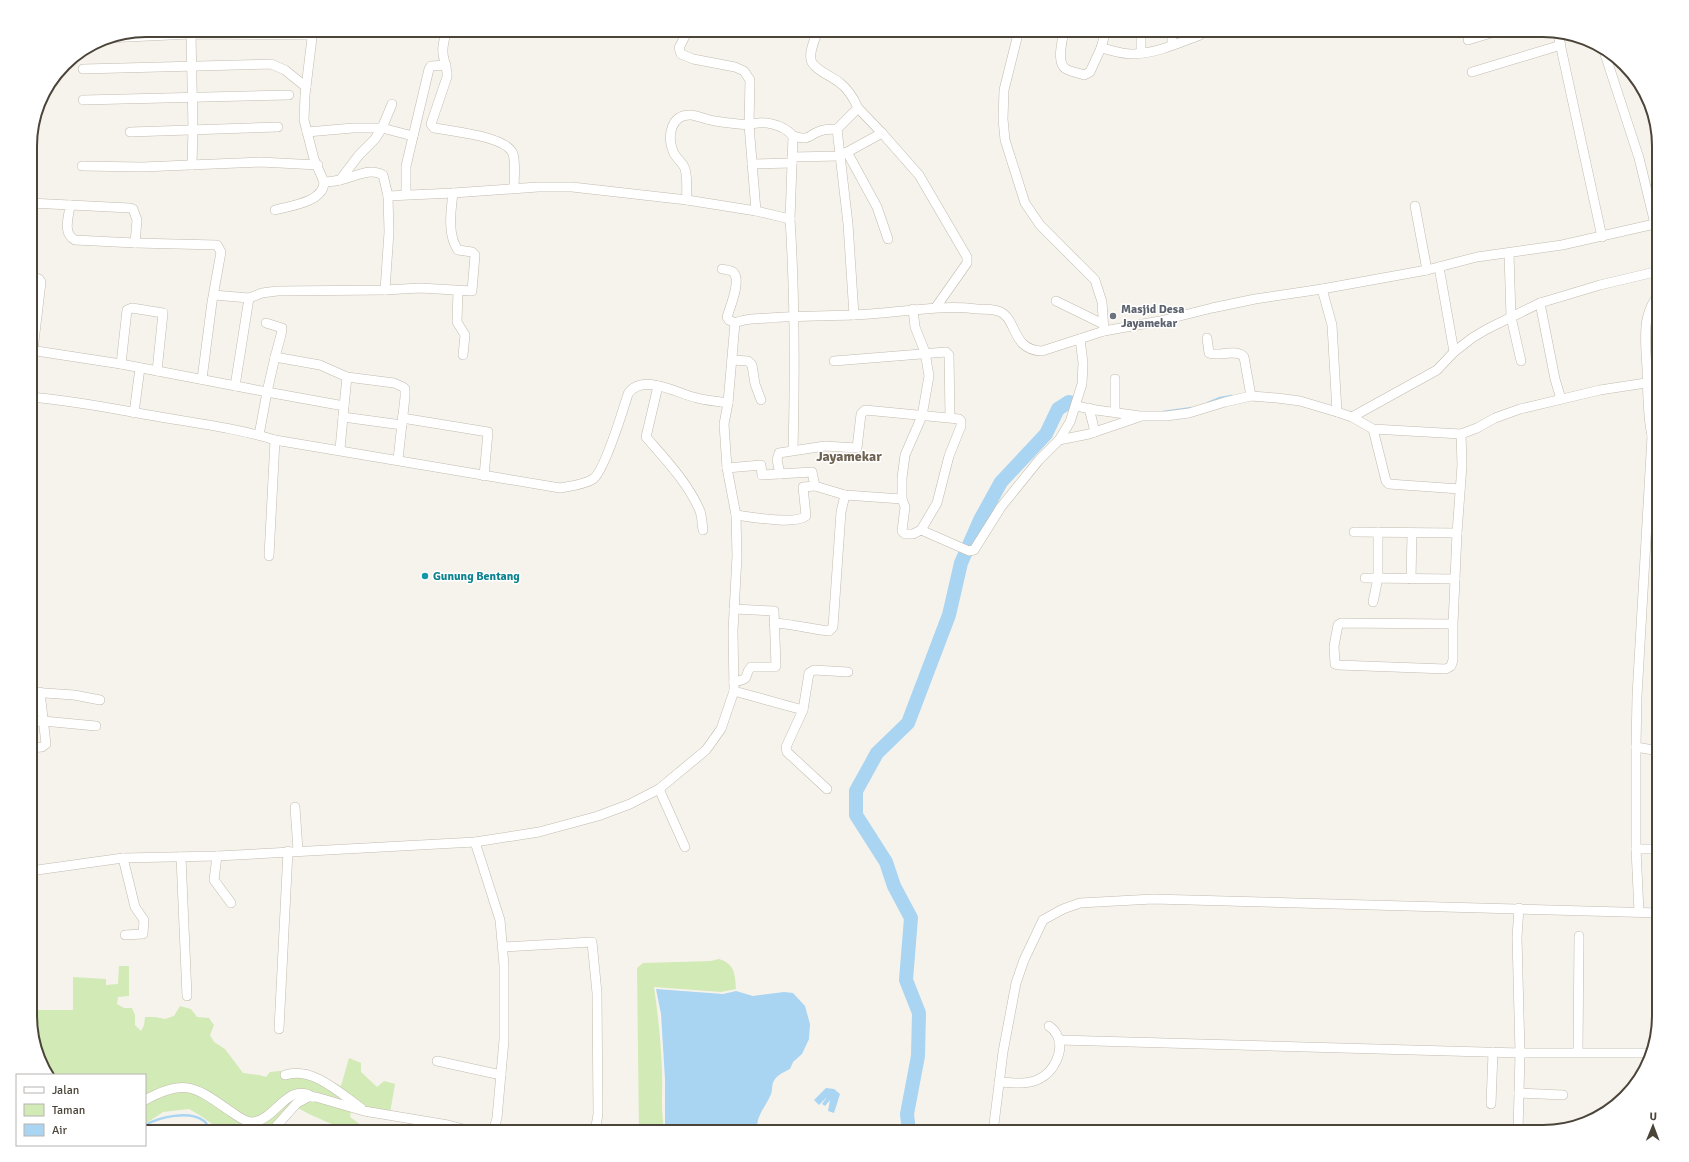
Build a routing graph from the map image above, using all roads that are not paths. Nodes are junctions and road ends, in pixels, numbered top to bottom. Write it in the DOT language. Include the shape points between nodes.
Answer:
graph roads {
  1 [pos="191,37"];
  2 [pos="308,37"];
  3 [pos="445,37"];
  4 [pos="684,37"];
  5 [pos="816,37"];
  6 [pos="1017,37"];
  7 [pos="1064,37"];
  8 [pos="1104,37"];
  9 [pos="1140,37"];
  10 [pos="1172,37"];
  11 [pos="1194,37"];
  12 [pos="1478,37"];
  13 [pos="1559,38"];
  14 [pos="1468,40"];
  15 [pos="1172,45"];
  16 [pos="1561,45"];
  17 [pos="1101,48"];
  18 [pos="1141,53"];
  19 [pos="1606,56"];
  20 [pos="446,65"];
  21 [pos="191,66"];
  22 [pos="83,69"];
  23 [pos="1472,72"];
  24 [pos="306,87"];
  25 [pos="288,95"];
  26 [pos="192,96"];
  27 [pos="83,100"];
  28 [pos="392,104"];
  29 [pos="858,108"];
  30 [pos="748,125"];
  31 [pos="278,127"];
  32 [pos="382,128"];
  33 [pos="193,129"];
  34 [pos="837,129"];
  35 [pos="130,132"];
  36 [pos="307,132"];
  37 [pos="882,133"];
  38 [pos="413,136"];
  39 [pos="793,136"];
  40 [pos="843,154"];
  41 [pos="792,160"];
  42 [pos="752,164"];
  43 [pos="192,165"];
  44 [pos="318,165"];
  45 [pos="82,166"];
  46 [pos="857,171"];
  47 [pos="841,176"];
  48 [pos="340,180"];
  49 [pos="324,182"];
  50 [pos="514,188"];
  51 [pos="453,193"];
  52 [pos="406,194"];
  53 [pos="388,196"];
  54 [pos="687,200"];
  55 [pos="37,203"];
  56 [pos="70,205"];
  57 [pos="1652,205"];
  58 [pos="1416,206"];
  59 [pos="275,210"];
  60 [pos="756,211"];
  61 [pos="790,218"];
  62 [pos="1652,224"];
  63 [pos="1602,237"];
  64 [pos="888,239"];
  65 [pos="135,243"];
  66 [pos="1509,253"];
  67 [pos="1439,267"];
  68 [pos="722,269"];
  69 [pos="1427,270"];
  70 [pos="1652,274"];
  71 [pos="37,278"];
  72 [pos="1322,289"];
  73 [pos="385,290"];
  74 [pos="458,291"];
  75 [pos="214,295"];
  76 [pos="249,298"];
  77 [pos="1056,301"];
  78 [pos="1540,303"];
  79 [pos="936,307"];
  80 [pos="1652,307"];
  81 [pos="913,309"];
  82 [pos="37,312"];
  83 [pos="854,315"];
  84 [pos="795,316"];
  85 [pos="1511,317"];
  86 [pos="266,323"];
  87 [pos="735,323"];
  88 [pos="1103,328"];
  89 [pos="1207,338"];
  90 [pos="1080,339"];
  91 [pos="37,351"];
  92 [pos="925,352"];
  93 [pos="1454,352"];
  94 [pos="462,355"];
  95 [pos="275,357"];
  96 [pos="732,360"];
  97 [pos="834,361"];
  98 [pos="1521,361"];
  99 [pos="121,364"];
  100 [pos="140,368"];
  101 [pos="157,371"];
  102 [pos="348,377"];
  103 [pos="202,379"];
  104 [pos="1115,380"];
  105 [pos="1647,382"];
  106 [pos="1652,382"];
  107 [pos="235,386"];
  108 [pos="658,386"];
  109 [pos="267,392"];
  110 [pos="1251,396"];
  111 [pos="37,398"];
  112 [pos="1561,399"];
  113 [pos="761,400"];
  114 [pos="728,403"];
  115 [pos="344,406"];
  116 [pos="1076,406"];
  117 [pos="1089,408"];
  118 [pos="1114,412"];
  119 [pos="1337,412"];
  120 [pos="134,413"];
  121 [pos="922,416"];
  122 [pos="1140,416"];
  123 [pos="343,417"];
  124 [pos="950,417"];
  125 [pos="1352,417"];
  126 [pos="402,421"];
  127 [pos="1652,422"];
  128 [pos="1373,428"];
  129 [pos="1095,432"];
  130 [pos="1461,434"];
  131 [pos="259,435"];
  132 [pos="275,440"];
  133 [pos="1059,440"];
  134 [pos="340,449"];
  135 [pos="793,450"];
  136 [pos="398,459"];
  137 [pos="727,468"];
  138 [pos="780,474"];
  139 [pos="484,476"];
  140 [pos="815,486"];
  141 [pos="1460,489"];
  142 [pos="1652,491"];
  143 [pos="844,495"];
  144 [pos="902,499"];
  145 [pos="736,516"];
  146 [pos="703,530"];
  147 [pos="921,530"];
  148 [pos="1354,532"];
  149 [pos="1378,532"];
  150 [pos="1412,533"];
  151 [pos="1457,533"];
  152 [pos="270,556"];
  153 [pos="1365,578"];
  154 [pos="1378,578"];
  155 [pos="1411,579"];
  156 [pos="1455,579"];
  157 [pos="1373,602"];
  158 [pos="734,608"];
  159 [pos="774,623"];
  160 [pos="1453,624"];
  161 [pos="848,672"];
  162 [pos="734,687"];
  163 [pos="37,692"];
  164 [pos="37,699"];
  165 [pos="100,700"];
  166 [pos="803,710"];
  167 [pos="43,720"];
  168 [pos="37,721"];
  169 [pos="96,726"];
  170 [pos="37,747"];
  171 [pos="1636,747"];
  172 [pos="1652,750"];
  173 [pos="659,789"];
  174 [pos="827,789"];
  175 [pos="295,807"];
  176 [pos="475,842"];
  177 [pos="685,847"];
  178 [pos="1636,849"];
  179 [pos="1652,849"];
  180 [pos="298,850"];
  181 [pos="288,851"];
  182 [pos="217,856"];
  183 [pos="181,857"];
  184 [pos="123,858"];
  185 [pos="37,870"];
  186 [pos="231,903"];
  187 [pos="1519,908"];
  188 [pos="1639,912"];
  189 [pos="1652,913"];
  190 [pos="125,935"];
  191 [pos="1579,936"];
  192 [pos="503,947"];
  193 [pos="187,996"];
  194 [pos="1049,1026"];
  195 [pos="279,1029"];
  196 [pos="1059,1040"];
  197 [pos="1493,1052"];
  198 [pos="1578,1052"];
  199 [pos="1646,1052"];
  200 [pos="1520,1053"];
  201 [pos="437,1061"];
  202 [pos="501,1074"];
  203 [pos="285,1076"];
  204 [pos="999,1082"];
  205 [pos="1519,1093"];
  206 [pos="1563,1095"];
  207 [pos="312,1097"];
  208 [pos="146,1100"];
  209 [pos="1491,1104"];
  210 [pos="364,1111"];
  211 [pos="277,1125"];
  212 [pos="448,1125"];
  213 [pos="494,1125"];
  214 [pos="596,1125"];
  215 [pos="994,1125"];
  216 [pos="1518,1125"];
  1 -- 21 [label="street"];
  2 -- 24 [label="street" via="310,52"];
  3 -- 20 [label="street" via="443,43"];
  4 -- 30 [label="street" via="679,48 681,54 693,59 740,68 748,75"];
  5 -- 29 [label="street" via="811,61 814,66 841,84 854,98"];
  6 -- 88 [label="street" via="1004,90 1005,140 1025,202 1036,220 1095,280 1102,302"];
  7 -- 17 [label="street" via="1061,59 1066,69 1088,74"];
  8 -- 17 [label="street"];
  9 -- 18 [label="street"];
  10 -- 15 [label="street"];
  11 -- 15 [label="street"];
  12 -- 14 [label="street"];
  13 -- 16 [label="street"];
  15 -- 18 [label="street"];
  16 -- 23 [label="street"];
  16 -- 63 [label="street"];
  17 -- 18 [label="street" via="1130,54"];
  19 -- 57 [label="street"];
  20 -- 38 [label="street" via="434,65 429,70"];
  20 -- 50 [label="street" via="447,78 431,121 432,126 490,139 510,149 513,154"];
  21 -- 22 [label="street"];
  21 -- 24 [label="street" via="271,64 284,70"];
  21 -- 26 [label="street"];
  24 -- 36 [label="street" via="304,120"];
  25 -- 26 [label="street"];
  26 -- 27 [label="street"];
  26 -- 33 [label="street"];
  28 -- 32 [label="street"];
  29 -- 34 [label="street"];
  29 -- 37 [label="street"];
  30 -- 39 [label="street" via="760,122 771,124 788,130"];
  30 -- 42 [label="street"];
  30 -- 54 [label="street" via="691,115 676,119 671,128 670,141 675,156 685,167"];
  31 -- 33 [label="street"];
  32 -- 36 [label="street"];
  32 -- 38 [label="street"];
  32 -- 48 [label="street"];
  33 -- 35 [label="street"];
  33 -- 43 [label="street"];
  34 -- 39 [label="street" via="820,131 809,138"];
  34 -- 40 [label="street"];
  36 -- 44 [label="street"];
  37 -- 40 [label="street"];
  37 -- 79 [label="street" via="919,175 967,257 967,263"];
  38 -- 52 [label="street" via="406,166"];
  39 -- 41 [label="street"];
  40 -- 41 [label="street"];
  40 -- 46 [label="street"];
  40 -- 47 [label="street"];
  41 -- 42 [label="street"];
  41 -- 61 [label="street"];
  42 -- 60 [label="street"];
  43 -- 44 [label="street" via="260,162"];
  43 -- 45 [label="street"];
  44 -- 49 [label="street"];
  46 -- 47 [label="street"];
  46 -- 64 [label="street" via="877,207"];
  47 -- 83 [label="street" via="848,224"];
  48 -- 49 [label="street"];
  48 -- 53 [label="street" via="378,172 384,175"];
  49 -- 59 [label="street" via="322,191 304,203"];
  50 -- 51 [label="street"];
  50 -- 54 [label="street" via="572,187"];
  51 -- 52 [label="street"];
  51 -- 74 [label="street" via="451,214 454,243 458,250 472,252 475,255 473,290"];
  52 -- 53 [label="street"];
  53 -- 73 [label="street" via="389,232"];
  54 -- 60 [label="street"];
  55 -- 56 [label="street"];
  56 -- 65 [label="street" via="133,209 137,220"];
  56 -- 65 [label="street" via="67,230 71,238"];
  58 -- 69 [label="street"];
  60 -- 61 [label="street"];
  61 -- 84 [label="street"];
  62 -- 63 [label="street"];
  63 -- 66 [label="street"];
  65 -- 75 [label="street" via="218,245 221,252"];
  66 -- 67 [label="street" via="1477,257"];
  66 -- 85 [label="street"];
  67 -- 69 [label="street"];
  67 -- 93 [label="street"];
  68 -- 87 [label="street" via="732,271 737,282 727,317"];
  69 -- 72 [label="street"];
  70 -- 78 [label="street" via="1600,285"];
  71 -- 82 [label="street" via="41,282"];
  72 -- 88 [label="street" via="1255,299 1160,321"];
  72 -- 119 [label="street" via="1332,325"];
  73 -- 74 [label="street" via="420,288"];
  73 -- 76 [label="street" via="277,292 262,293"];
  74 -- 94 [label="street" via="457,322 464,336"];
  75 -- 76 [label="street"];
  75 -- 103 [label="street"];
  76 -- 107 [label="street"];
  77 -- 88 [label="street"];
  78 -- 85 [label="street"];
  78 -- 112 [label="street" via="1553,372"];
  79 -- 81 [label="street"];
  79 -- 90 [label="street" via="998,311 1005,314 1020,341 1034,351 1042,352"];
  80 -- 105 [label="street" via="1647,318"];
  81 -- 83 [label="street"];
  81 -- 92 [label="street" via="915,327"];
  83 -- 84 [label="street"];
  84 -- 87 [label="street" via="749,319"];
  84 -- 135 [label="street"];
  85 -- 93 [label="street" via="1472,338"];
  85 -- 98 [label="street"];
  86 -- 95 [label="street" via="282,328"];
  87 -- 96 [label="street"];
  88 -- 90 [label="street"];
  89 -- 110 [label="street" via="1209,353 1243,354"];
  90 -- 116 [label="street" via="1082,384"];
  91 -- 99 [label="street"];
  92 -- 97 [label="street"];
  92 -- 121 [label="street" via="929,376"];
  92 -- 124 [label="street" via="946,352 949,355"];
  93 -- 125 [label="street" via="1437,370"];
  95 -- 102 [label="street" via="320,365"];
  95 -- 109 [label="street"];
  96 -- 113 [label="street" via="748,361 752,365"];
  96 -- 114 [label="street"];
  99 -- 100 [label="street"];
  99 -- 101 [label="street" via="127,310 132,308 164,313"];
  100 -- 101 [label="street"];
  100 -- 120 [label="street"];
  101 -- 103 [label="street"];
  102 -- 115 [label="street"];
  102 -- 126 [label="street" via="386,381 403,386 405,389"];
  103 -- 107 [label="street"];
  104 -- 118 [label="street"];
  105 -- 106 [label="street"];
  105 -- 112 [label="street"];
  105 -- 127 [label="street" via="1647,405"];
  107 -- 109 [label="street"];
  108 -- 114 [label="street" via="696,398"];
  108 -- 139 [label="street" via="641,384 631,389 606,457 593,479 560,488"];
  108 -- 146 [label="street" via="646,438 669,463 688,491 700,512"];
  109 -- 115 [label="street"];
  109 -- 131 [label="street"];
  110 -- 119 [label="street" via="1300,401"];
  110 -- 122 [label="street" via="1189,413"];
  111 -- 120 [label="street"];
  112 -- 130 [label="street" via="1495,418"];
  114 -- 137 [label="street" via="724,424"];
  115 -- 123 [label="street"];
  116 -- 117 [label="street"];
  116 -- 133 [label="street"];
  117 -- 118 [label="street"];
  117 -- 129 [label="street"];
  118 -- 122 [label="street"];
  119 -- 125 [label="street"];
  120 -- 131 [label="street"];
  121 -- 124 [label="street"];
  121 -- 135 [label="street" via="865,410 861,414 857,448 825,446"];
  121 -- 144 [label="street" via="905,455"];
  122 -- 129 [label="street"];
  123 -- 126 [label="street"];
  123 -- 134 [label="street"];
  124 -- 147 [label="street" via="960,419 961,426 949,456 937,503"];
  125 -- 128 [label="street"];
  126 -- 136 [label="street"];
  126 -- 139 [label="street" via="488,432"];
  128 -- 130 [label="street"];
  128 -- 141 [label="street" via="1386,481 1389,484"];
  129 -- 133 [label="street"];
  130 -- 141 [label="street"];
  131 -- 132 [label="street"];
  132 -- 134 [label="street"];
  132 -- 152 [label="street"];
  133 -- 147 [label="street" via="1017,486 974,550 958,547"];
  134 -- 136 [label="street"];
  135 -- 138 [label="street" via="779,453 777,456"];
  136 -- 139 [label="street"];
  137 -- 138 [label="street" via="761,465 762,475"];
  137 -- 145 [label="street"];
  138 -- 140 [label="street" via="812,472"];
  140 -- 143 [label="street"];
  140 -- 145 [label="street" via="804,487 806,516 800,519"];
  141 -- 151 [label="street"];
  142 -- 171 [label="street" via="1637,696"];
  143 -- 144 [label="street"];
  143 -- 159 [label="street" via="833,627 829,631 795,624"];
  144 -- 147 [label="street" via="905,507 902,531 913,534"];
  145 -- 158 [label="street"];
  148 -- 149 [label="street"];
  149 -- 150 [label="street"];
  149 -- 154 [label="street"];
  150 -- 151 [label="street"];
  150 -- 155 [label="street"];
  151 -- 156 [label="street"];
  153 -- 154 [label="street"];
  154 -- 155 [label="street"];
  154 -- 157 [label="street"];
  155 -- 156 [label="street"];
  156 -- 160 [label="street"];
  158 -- 159 [label="street" via="774,611"];
  158 -- 162 [label="street"];
  159 -- 162 [label="street" via="775,668 751,667 747,678"];
  160 -- 160 [label="street" via="1453,660 1451,666 1446,669 1335,664 1334,646 1338,625 1341,623"];
  161 -- 166 [label="street" via="814,670 809,673"];
  162 -- 166 [label="street"];
  162 -- 173 [label="street" via="721,729 706,750"];
  163 -- 165 [label="street"];
  164 -- 167 [label="street"];
  166 -- 174 [label="street" via="786,747 788,752"];
  167 -- 168 [label="street"];
  167 -- 169 [label="street"];
  167 -- 170 [label="street" via="46,744"];
  171 -- 172 [label="street"];
  171 -- 178 [label="street"];
  173 -- 176 [label="street" via="598,816 539,832"];
  173 -- 177 [label="street"];
  175 -- 180 [label="street"];
  176 -- 180 [label="street"];
  176 -- 192 [label="street" via="500,920"];
  178 -- 179 [label="street"];
  178 -- 188 [label="street"];
  180 -- 181 [label="street"];
  181 -- 182 [label="street"];
  181 -- 195 [label="street"];
  182 -- 183 [label="street"];
  182 -- 186 [label="street" via="214,880"];
  183 -- 184 [label="street"];
  183 -- 193 [label="street"];
  184 -- 185 [label="street"];
  184 -- 190 [label="street" via="134,907 144,920 143,934"];
  187 -- 188 [label="street"];
  187 -- 200 [label="street" via="1517,937"];
  187 -- 204 [label="street" via="1153,899 1080,903 1068,906 1043,920 1024,960 1016,983"];
  188 -- 189 [label="street"];
  191 -- 198 [label="street"];
  192 -- 202 [label="street" via="504,1040"];
  192 -- 214 [label="street" via="592,942 597,1016"];
  194 -- 196 [label="street" via="1057,1033"];
  196 -- 197 [label="street"];
  196 -- 204 [label="street" via="1059,1054 1054,1066 1040,1079 1021,1083"];
  197 -- 200 [label="street"];
  197 -- 209 [label="street"];
  198 -- 199 [label="street"];
  198 -- 200 [label="street"];
  200 -- 205 [label="street"];
  201 -- 202 [label="street"];
  202 -- 213 [label="street"];
  203 -- 210 [label="street" via="302,1073 314,1077"];
  204 -- 215 [label="street"];
  205 -- 206 [label="street"];
  205 -- 216 [label="street"];
  207 -- 208 [label="street" via="304,1092 292,1094 269,1114 252,1122 243,1120 190,1087 171,1088"];
  207 -- 210 [label="street"];
  207 -- 211 [label="street" via="297,1103"];
  210 -- 212 [label="street"];
}
